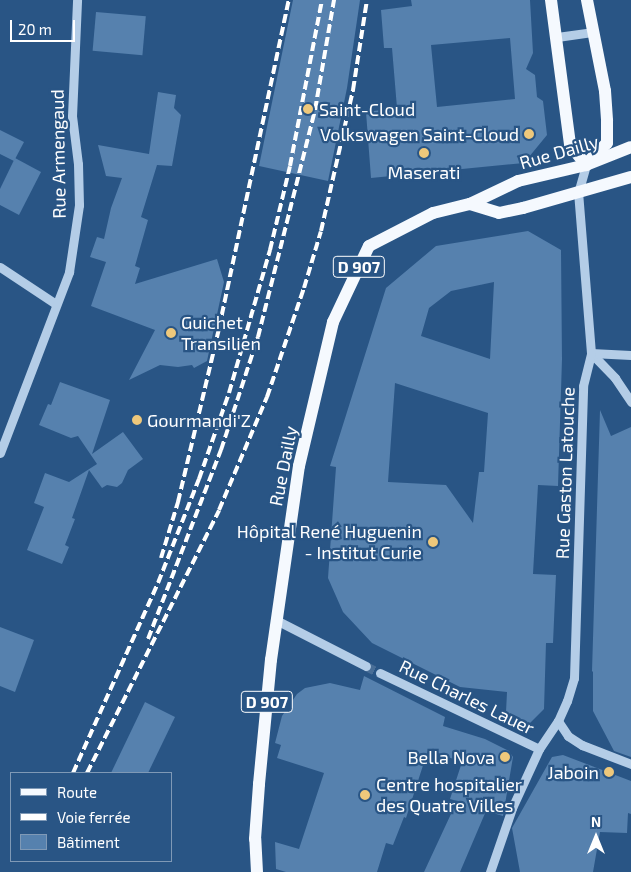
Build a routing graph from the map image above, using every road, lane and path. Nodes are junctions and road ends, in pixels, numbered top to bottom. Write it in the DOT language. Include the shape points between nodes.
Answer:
graph roads {
  1 [pos="77,0"];
  2 [pos="551,0"];
  3 [pos="587,0"];
  4 [pos="594,32"];
  5 [pos="556,37"];
  6 [pos="631,147"];
  7 [pos="586,165"];
  8 [pos="631,177"];
  9 [pos="578,193"];
  10 [pos="470,204"];
  11 [pos="0,267"];
  12 [pos="56,304"];
  13 [pos="591,353"];
  14 [pos="631,355"];
  15 [pos="631,402"];
  16 [pos="0,453"];
  17 [pos="276,620"];
  18 [pos="366,666"];
  19 [pos="380,673"];
  20 [pos="558,721"];
  21 [pos="539,749"];
  22 [pos="631,764"];
  23 [pos="257,872"];
  24 [pos="490,872"];
  1 -- 12 [label="street, Rue Armengaud" via="72,116 79,206 69,272"];
  2 -- 5 [label="main road"];
  3 -- 4 [label="main road"];
  4 -- 5 [label="street"];
  4 -- 7 [label="main road" via="605,91 607,143"];
  5 -- 7 [label="main road" via="570,145"];
  6 -- 7 [label="main road, Rue Dailly / D 907"];
  7 -- 9 [label="street"];
  7 -- 10 [label="main road, Rue Dailly / D 907" via="518,181"];
  8 -- 9 [label="main road"];
  9 -- 10 [label="main road" via="499,213"];
  9 -- 13 [label="street, Rue Gaston Latouche"];
  10 -- 17 [label="main road, Rue Dailly / D 907" via="433,213 369,246 333,322 299,466"];
  11 -- 12 [label="street"];
  12 -- 16 [label="street, Rue Armengaud"];
  13 -- 14 [label="street"];
  13 -- 15 [label="street" via="615,378"];
  13 -- 20 [label="street, Rue Gaston Latouche" via="583,386 574,678"];
  17 -- 18 [label="street"];
  17 -- 23 [label="main road, Rue Dailly / D 907" via="258,784"];
  19 -- 21 [label="street, Rue Charles Lauer"];
  20 -- 21 [label="street, Rue Gaston Latouche"];
  20 -- 22 [label="street" via="568,736 582,745"];
  21 -- 24 [label="street, Rue Gaston Latouche" via="512,808"];
}
